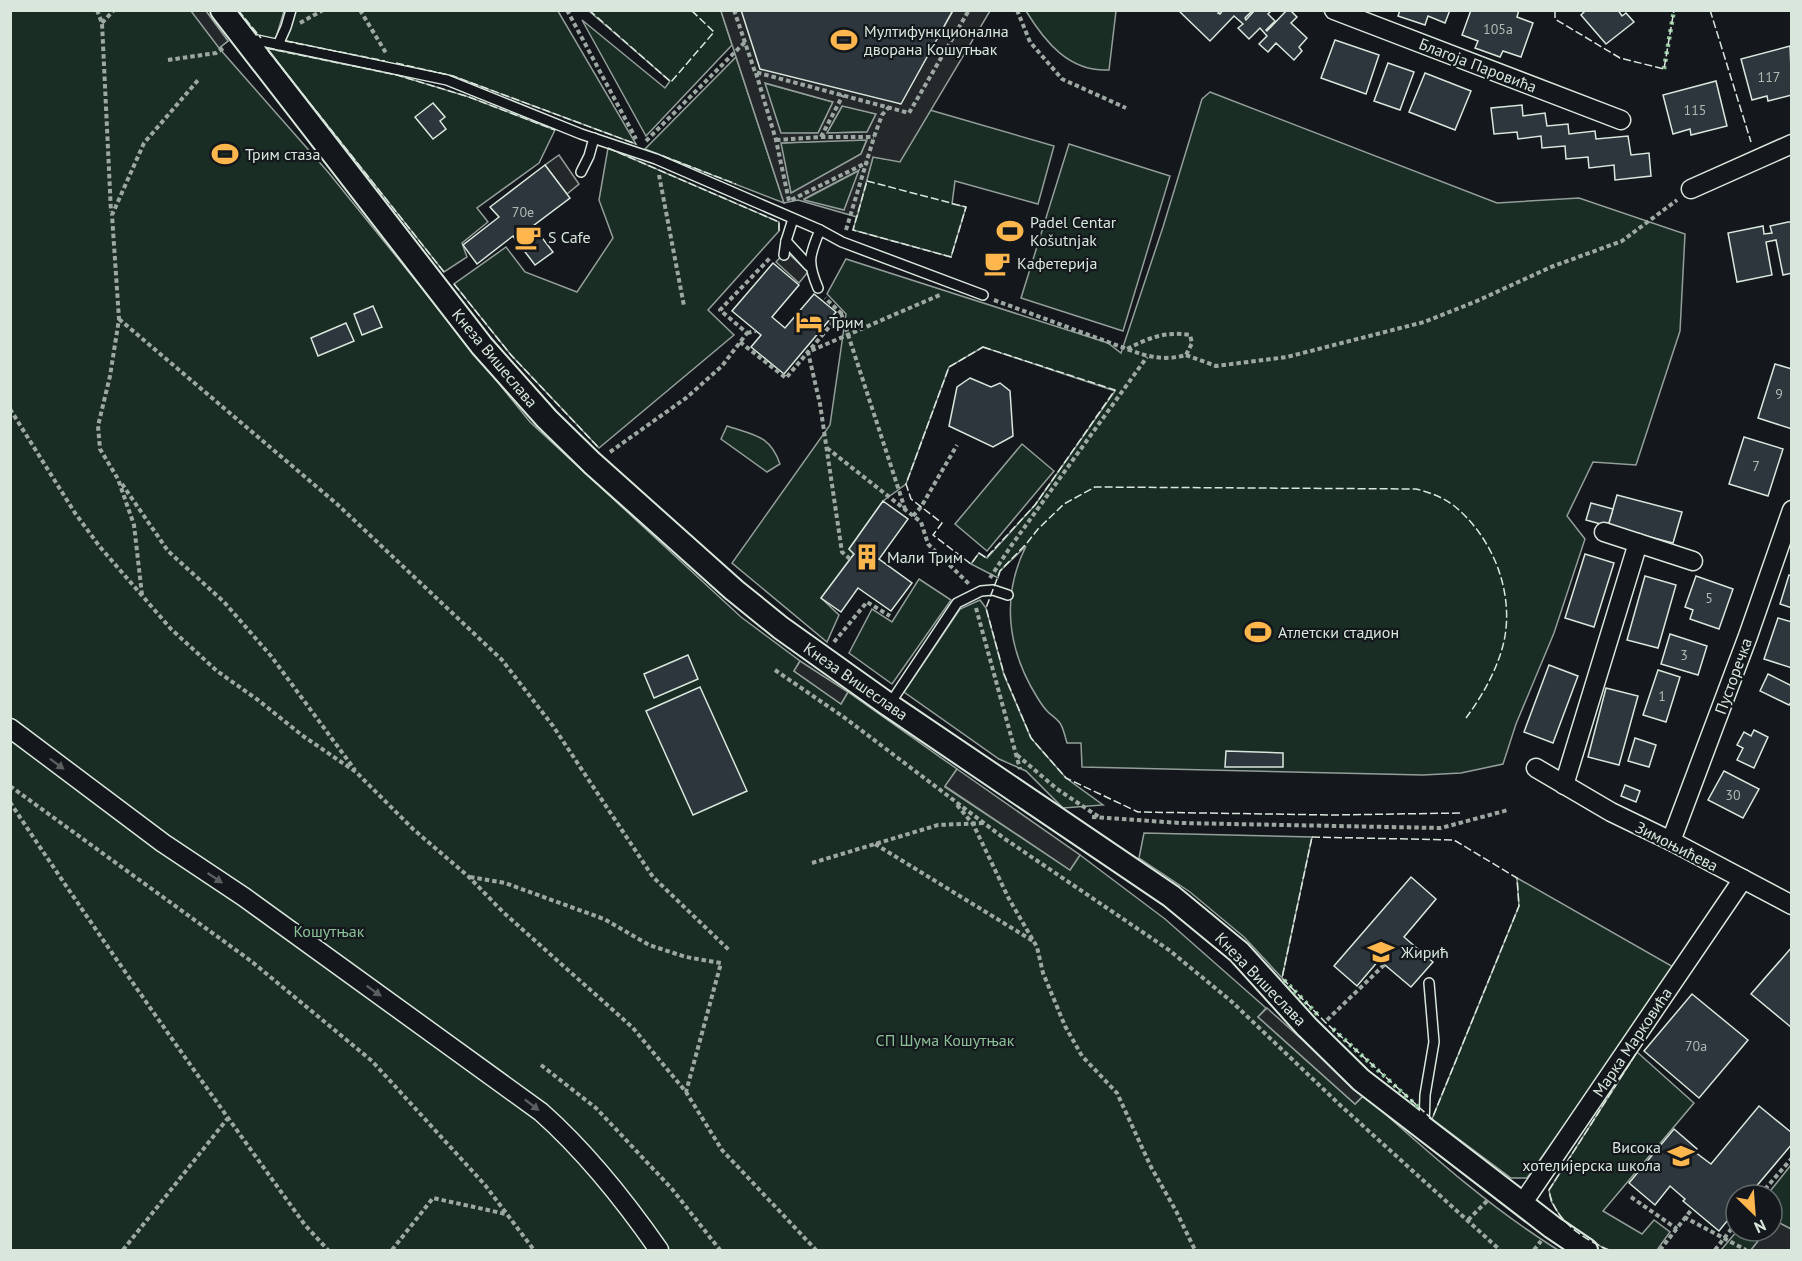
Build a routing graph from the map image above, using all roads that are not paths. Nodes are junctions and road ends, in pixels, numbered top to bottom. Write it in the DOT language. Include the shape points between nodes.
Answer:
graph roads {
  1 [pos="222,10"];
  2 [pos="291,10"];
  3 [pos="1334,10"];
  4 [pos="1368,17"];
  5 [pos="242,42"];
  6 [pos="278,45"];
  7 [pos="1622,120"];
  8 [pos="594,138"];
  9 [pos="1791,144"];
  10 [pos="581,172"];
  11 [pos="1691,189"];
  12 [pos="793,219"];
  13 [pos="820,230"];
  14 [pos="786,241"];
  15 [pos="784,255"];
  16 [pos="809,266"];
  17 [pos="818,288"];
  18 [pos="982,295"];
  19 [pos="1791,510"];
  20 [pos="1604,532"];
  21 [pos="1638,543"];
  22 [pos="1693,561"];
  23 [pos="1008,595"];
  24 [pos="889,705"];
  25 [pos="10,728"];
  26 [pos="1536,768"];
  27 [pos="1564,785"];
  28 [pos="1671,842"];
  29 [pos="1743,879"];
  30 [pos="1791,905"];
  31 [pos="1429,983"];
  32 [pos="1424,1129"];
  33 [pos="1522,1204"];
  34 [pos="659,1251"];
  35 [pos="1586,1251"];
  1 -- 5 [label="street, Кнеза Вишеслава"];
  2 -- 6 [label="lane"];
  3 -- 4 [label="street, Благоја Паровића"];
  4 -- 7 [label="street, Благоја Паровића"];
  5 -- 6 [label="lane" via="256,40"];
  5 -- 24 [label="street, Кнеза Вишеслава" via="482,346 547,419 734,590"];
  6 -- 8 [label="lane" via="447,80"];
  8 -- 10 [label="lane"];
  8 -- 12 [label="lane" via="656,159"];
  9 -- 11 [label="street"];
  12 -- 13 [label="lane"];
  12 -- 14 [label="lane"];
  13 -- 16 [label="lane"];
  13 -- 18 [label="lane"];
  14 -- 15 [label="lane"];
  14 -- 16 [label="lane"];
  16 -- 17 [label="lane"];
  19 -- 28 [label="street, Пусторечка"];
  20 -- 21 [label="street"];
  21 -- 22 [label="street"];
  21 -- 27 [label="street"];
  23 -- 24 [label="lane" via="993,590 957,603"];
  24 -- 32 [label="street, Кнеза Вишеслава" via="1171,896 1227,940 1343,1063"];
  25 -- 34 [label="street, one-way" via="154,837 244,897 541,1112 568,1135"];
  26 -- 27 [label="street, Зимоњићева"];
  27 -- 28 [label="street, Зимоњићева"];
  28 -- 29 [label="street, Зимоњићева"];
  29 -- 30 [label="street, Зимоњићева"];
  29 -- 33 [label="street, Марка Марковића"];
  31 -- 32 [label="lane" via="1434,1042"];
  32 -- 33 [label="street, Кнеза Вишеслава"];
  33 -- 35 [label="street, Кнеза Вишеслава"];
}
